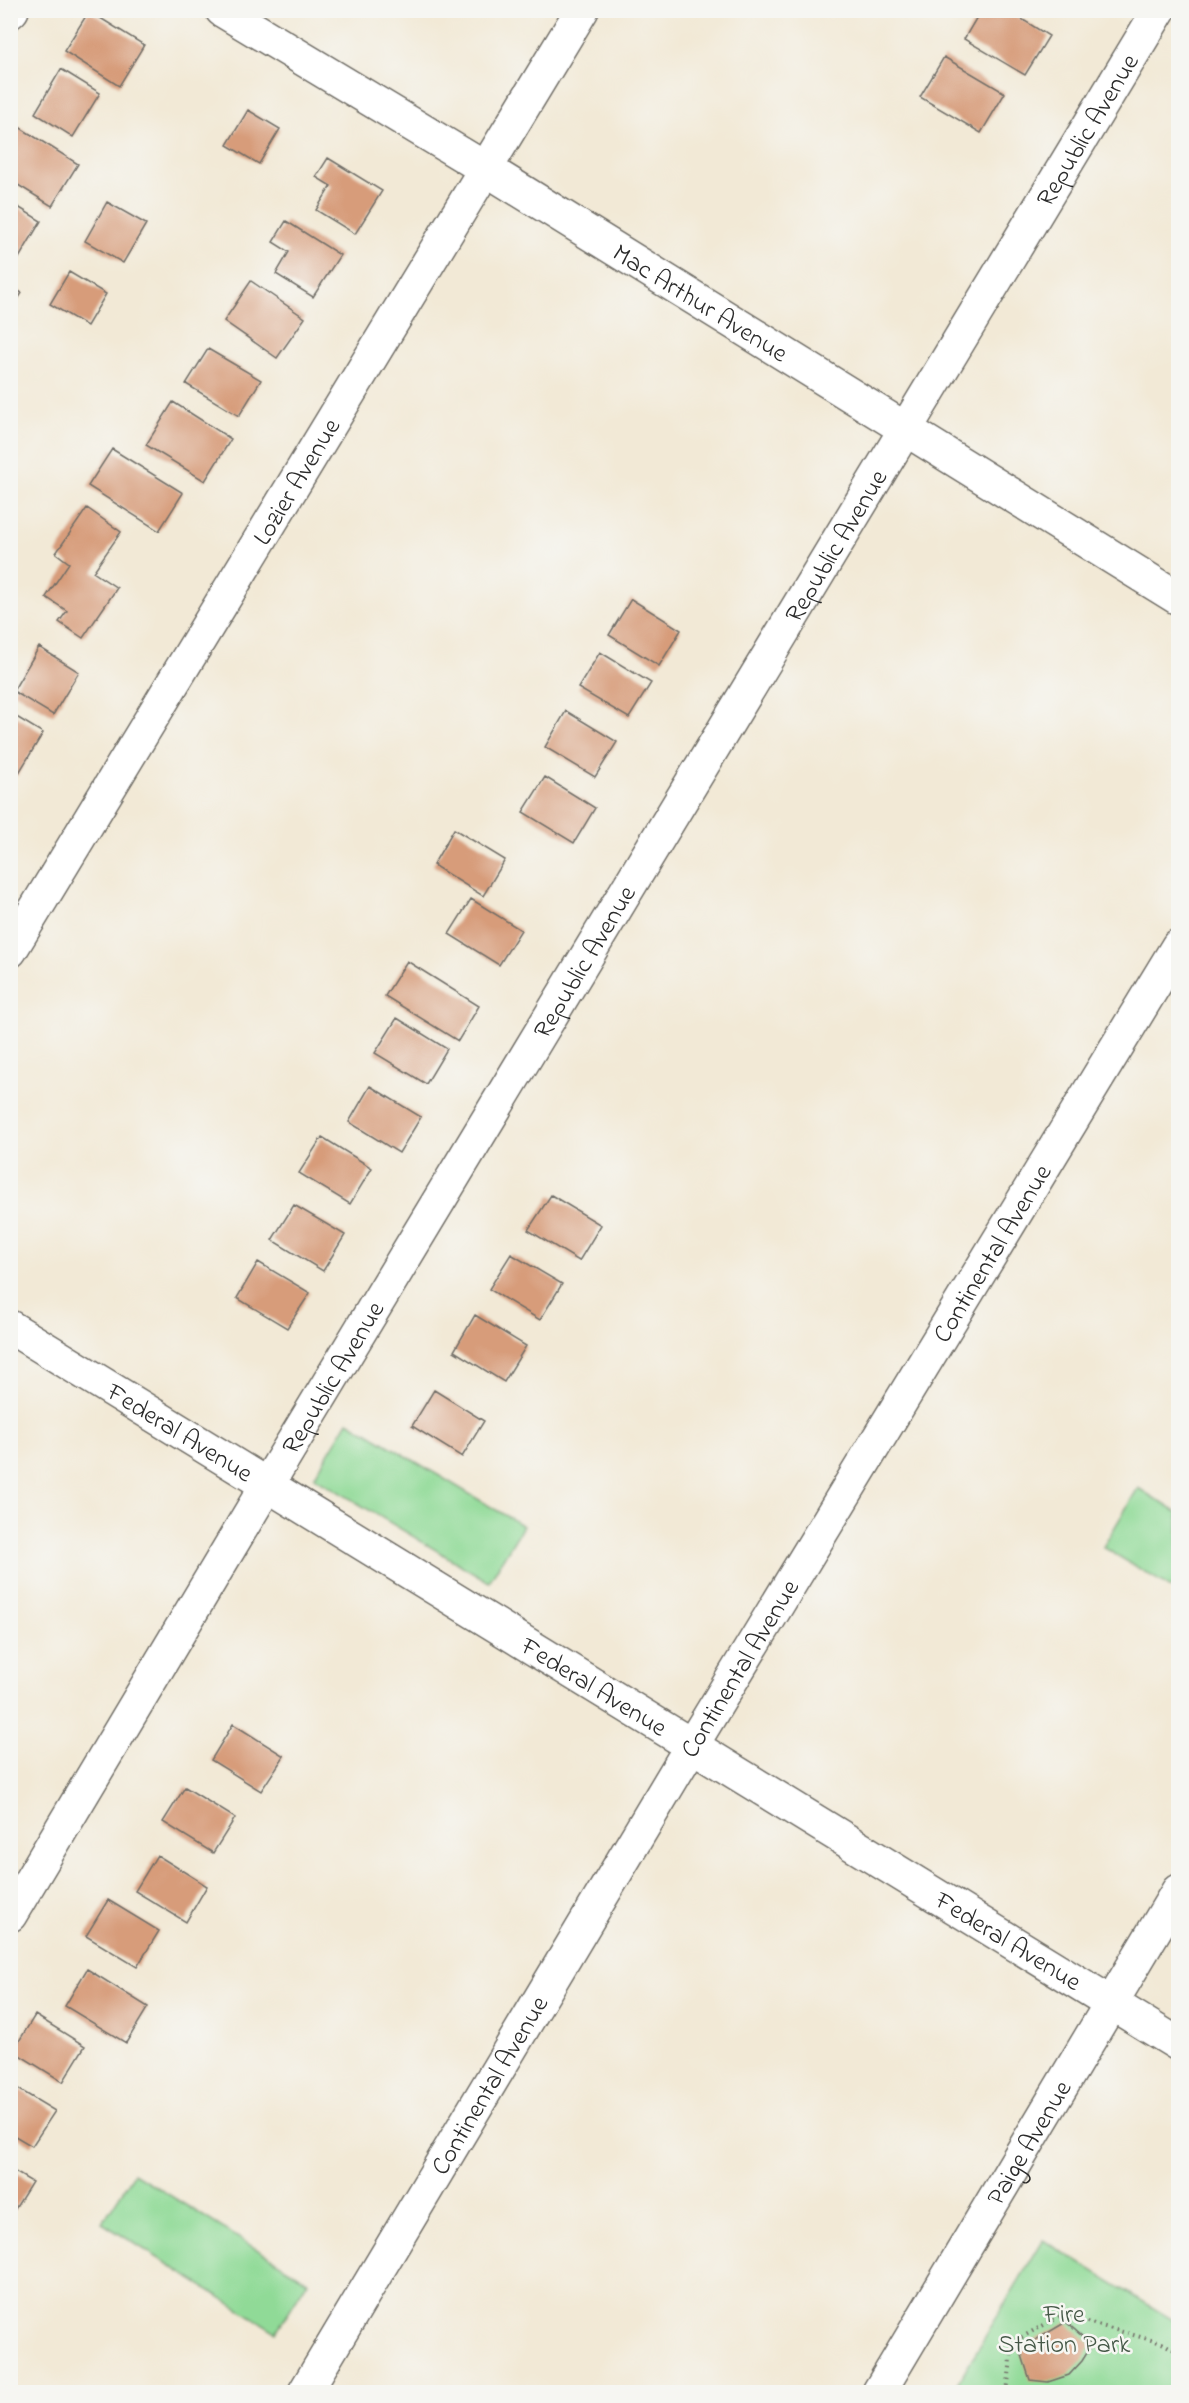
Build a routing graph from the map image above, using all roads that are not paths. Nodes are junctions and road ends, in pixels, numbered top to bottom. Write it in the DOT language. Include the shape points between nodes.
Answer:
graph roads {
  1 [pos="222,10"];
  2 [pos="582,10"];
  3 [pos="1160,10"];
  4 [pos="486,169"];
  5 [pos="906,430"];
  6 [pos="1179,598"];
  7 [pos="1179,946"];
  8 [pos="10,951"];
  9 [pos="10,1327"];
  10 [pos="267,1485"];
  11 [pos="692,1745"];
  12 [pos="1179,1891"];
  13 [pos="10,1915"];
  14 [pos="1111,2002"];
  15 [pos="1179,2044"];
  16 [pos="305,2392"];
  17 [pos="879,2392"];
  1 -- 4 [label="street, Mac Arthur Avenue"];
  2 -- 4 [label="street, Lozier Avenue"];
  3 -- 5 [label="street, Republic Avenue"];
  4 -- 5 [label="street, Mac Arthur Avenue"];
  4 -- 8 [label="street, Lozier Avenue"];
  5 -- 6 [label="street, Mac Arthur Avenue"];
  5 -- 10 [label="street, Republic Avenue"];
  7 -- 11 [label="street, Continental Avenue"];
  9 -- 10 [label="street, Federal Avenue"];
  10 -- 11 [label="street, Federal Avenue"];
  10 -- 13 [label="street, Republic Avenue"];
  11 -- 14 [label="street, Federal Avenue"];
  11 -- 16 [label="street, Continental Avenue"];
  12 -- 14 [label="street, Paige Avenue"];
  14 -- 15 [label="street, Federal Avenue"];
  14 -- 17 [label="street, Paige Avenue"];
}
